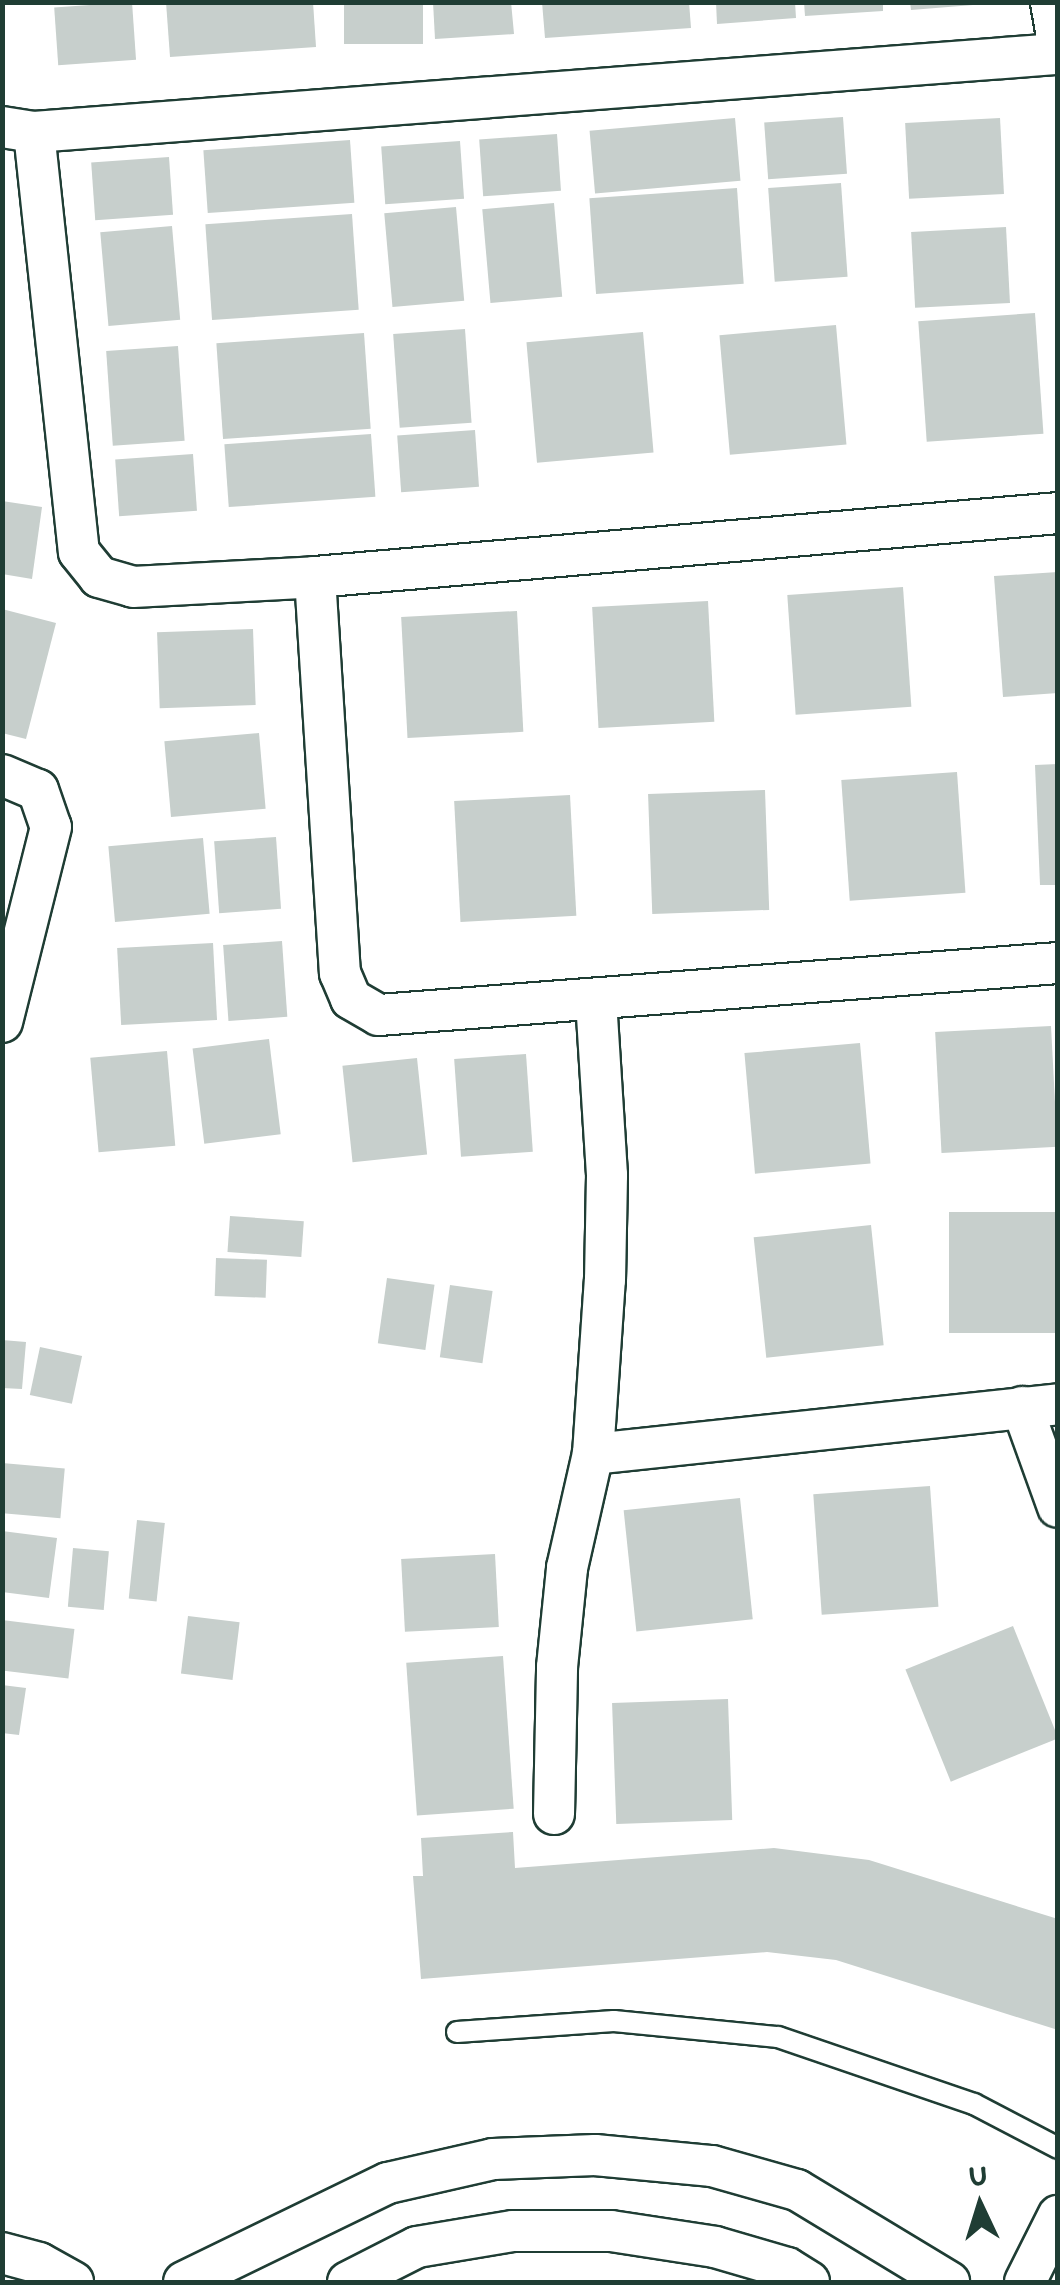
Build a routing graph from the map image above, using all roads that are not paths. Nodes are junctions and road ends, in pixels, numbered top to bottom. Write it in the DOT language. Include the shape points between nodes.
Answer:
graph roads {
  1 [pos="1051,2"];
  2 [pos="1058,43"];
  3 [pos="1058,54"];
  4 [pos="18,130"];
  5 [pos="1058,514"];
  6 [pos="316,578"];
  7 [pos="2,775"];
  8 [pos="1058,963"];
  9 [pos="596,1002"];
  10 [pos="2,1022"];
  11 [pos="1040,1406"];
  12 [pos="593,1454"];
  13 [pos="1058,1508"];
  14 [pos="554,1814"];
  15 [pos="457,2032"];
  16 [pos="1058,2148"];
  17 [pos="1058,2216"];
  18 [pos="2,2253"];
  19 [pos="73,2282"];
  20 [pos="184,2282"];
  21 [pos="348,2282"];
  22 [pos="809,2282"];
  23 [pos="949,2282"];
  24 [pos="1026,2282"];
  1 -- 2 [label="street"];
  3 -- 4 [label="street"];
  4 -- 6 [label="street" via="79,552 100,578 133,586"];
  5 -- 6 [label="street"];
  6 -- 9 [label="street" via="340,973 351,1000 379,1015"];
  7 -- 10 [label="street" via="38,790 51,827"];
  8 -- 9 [label="street"];
  9 -- 12 [label="street" via="607,1174"];
  11 -- 12 [label="street"];
  11 -- 13 [label="street"];
  12 -- 14 [label="street" via="565,1588"];
  15 -- 16 [label="lane" via="614,2021 778,2037 974,2104"];
  17 -- 24 [label="street"];
  18 -- 19 [label="street"];
  20 -- 23 [label="street" via="388,2182 492,2159 595,2155 712,2166 797,2190"];
  21 -- 22 [label="street" via="417,2247 532,2231 612,2231 716,2247 787,2268"];
}
